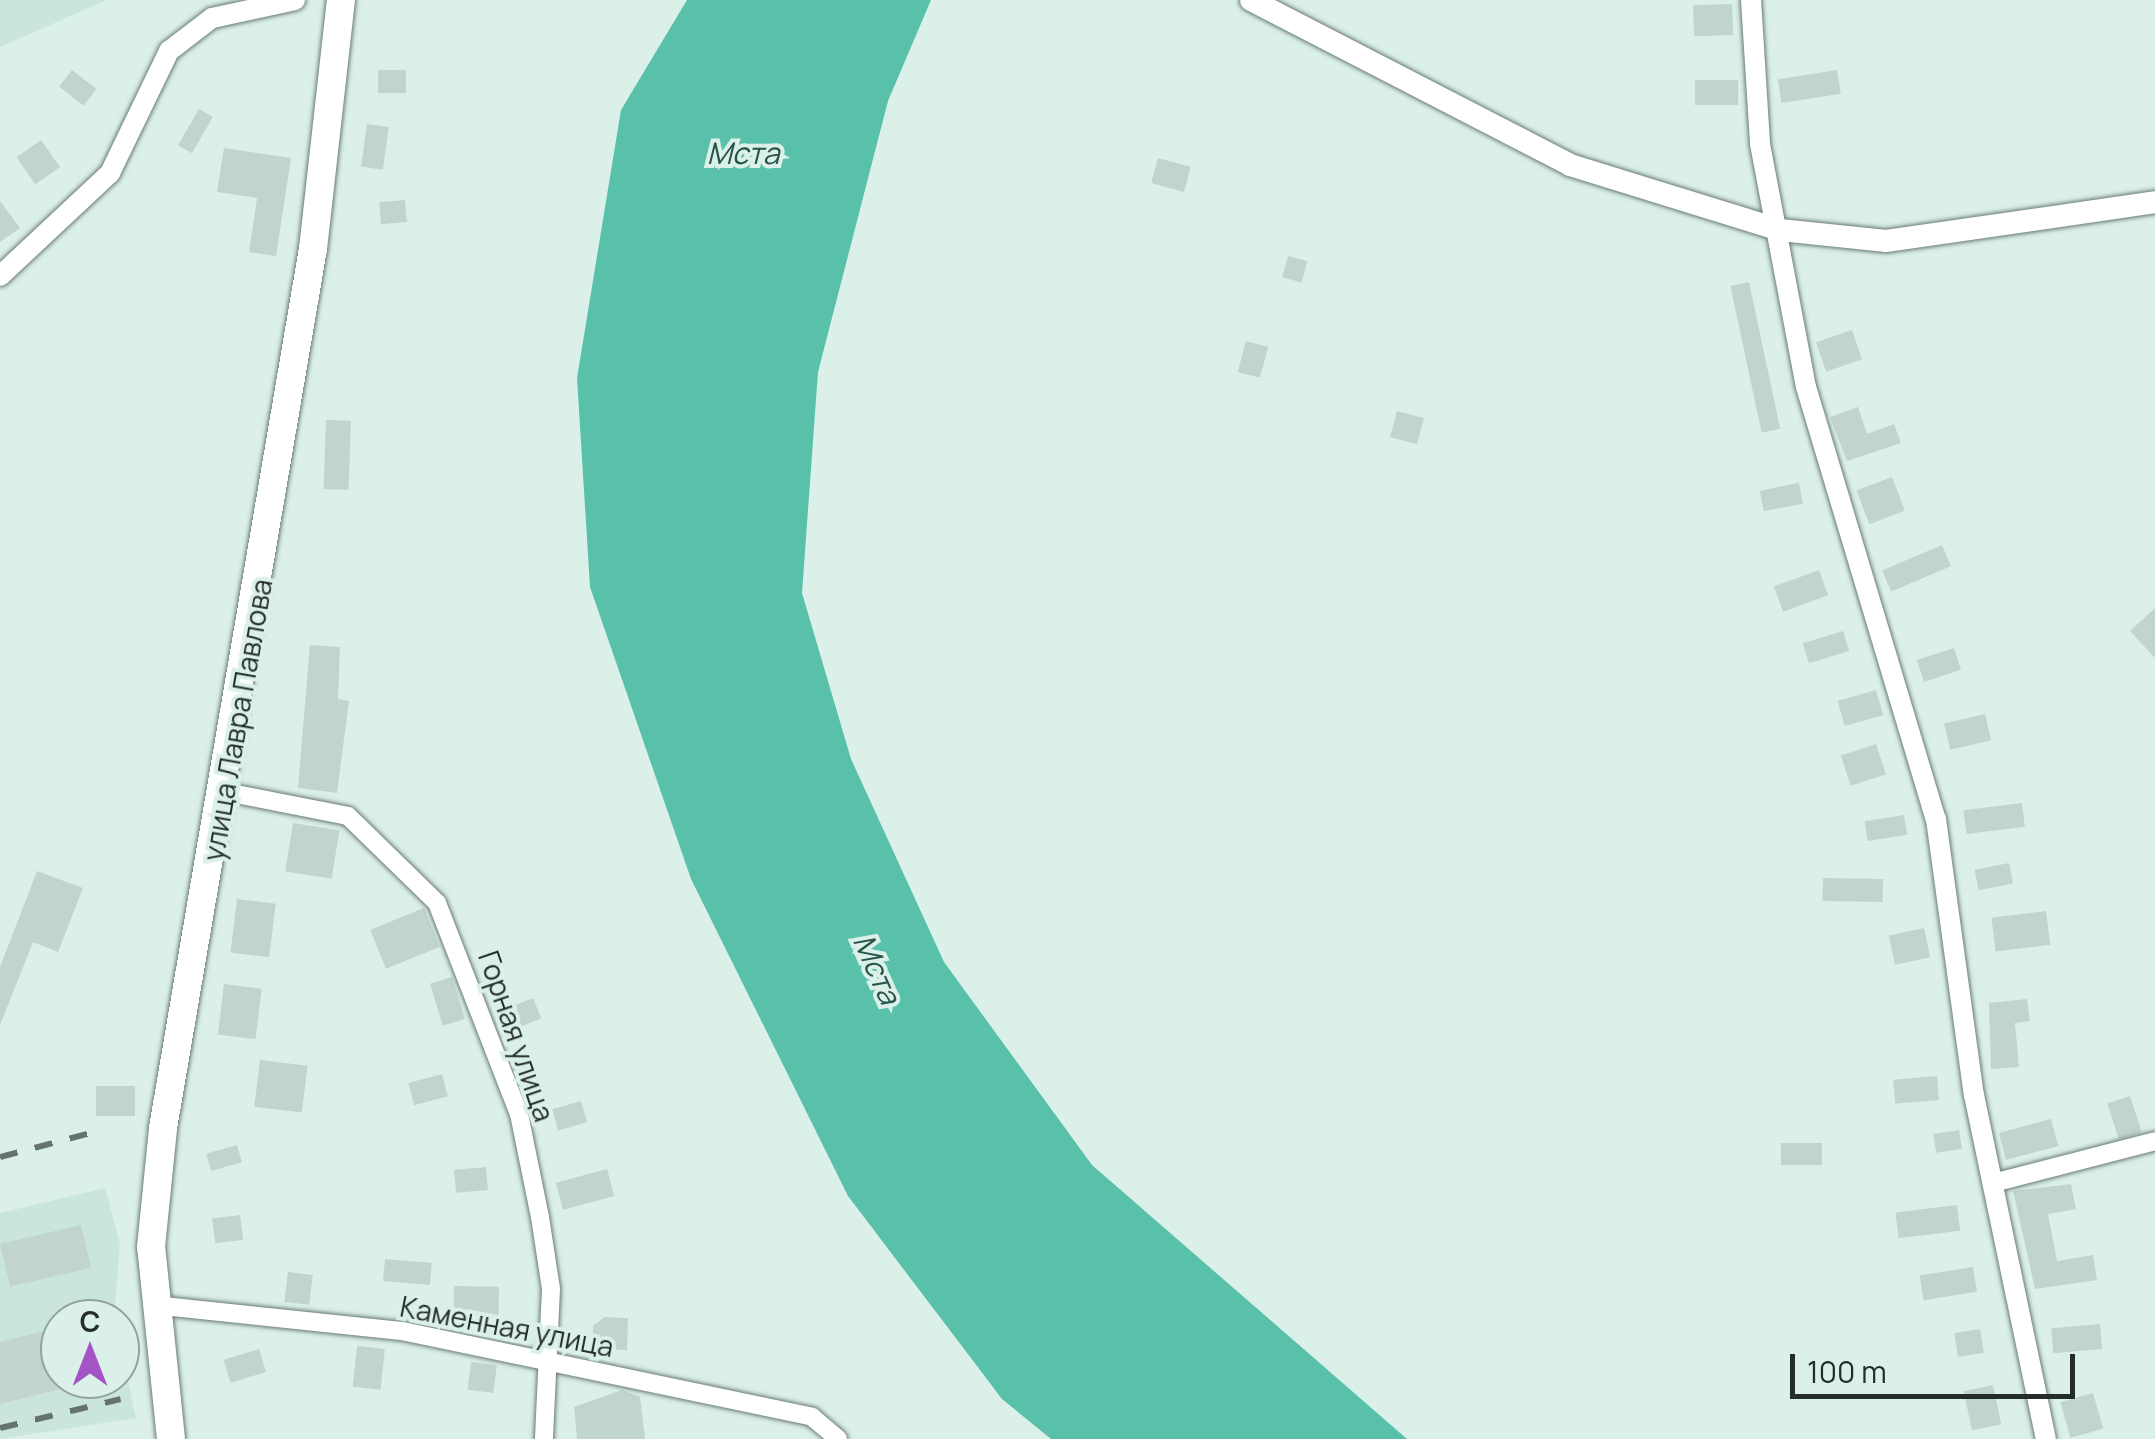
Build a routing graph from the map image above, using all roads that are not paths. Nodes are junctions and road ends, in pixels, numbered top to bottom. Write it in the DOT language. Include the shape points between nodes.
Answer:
graph roads {
  1 [pos="295,0"];
  2 [pos="341,0"];
  3 [pos="1252,0"];
  4 [pos="1751,0"];
  5 [pos="2155,202"];
  6 [pos="1780,230"];
  7 [pos="0,276"];
  8 [pos="226,792"];
  9 [pos="2155,1141"];
  10 [pos="1992,1183"];
  11 [pos="153,1305"];
  12 [pos="546,1359"];
  13 [pos="171,1439"];
  14 [pos="544,1439"];
  15 [pos="838,1439"];
  16 [pos="2046,1439"];
  1 -- 7 [label="street" via="212,18 169,51 110,173"];
  2 -- 8 [label="main road, улица Лавра Павлова" via="314,249"];
  3 -- 6 [label="main road" via="1570,164"];
  4 -- 6 [label="street" via="1760,144"];
  5 -- 6 [label="main road" via="1886,241"];
  6 -- 10 [label="street" via="1806,387 1936,819"];
  8 -- 11 [label="main road, улица Лавра Павлова" via="164,1128"];
  8 -- 12 [label="street, Горная улица" via="348,816 437,903 519,1114 551,1290"];
  9 -- 10 [label="street"];
  10 -- 16 [label="street"];
  11 -- 12 [label="street, Каменная улица" via="402,1331"];
  11 -- 13 [label="main road, улица Лавра Павлова"];
  12 -- 14 [label="street, Горная улица"];
  12 -- 15 [label="street, Каменная улица" via="812,1416"];
}
